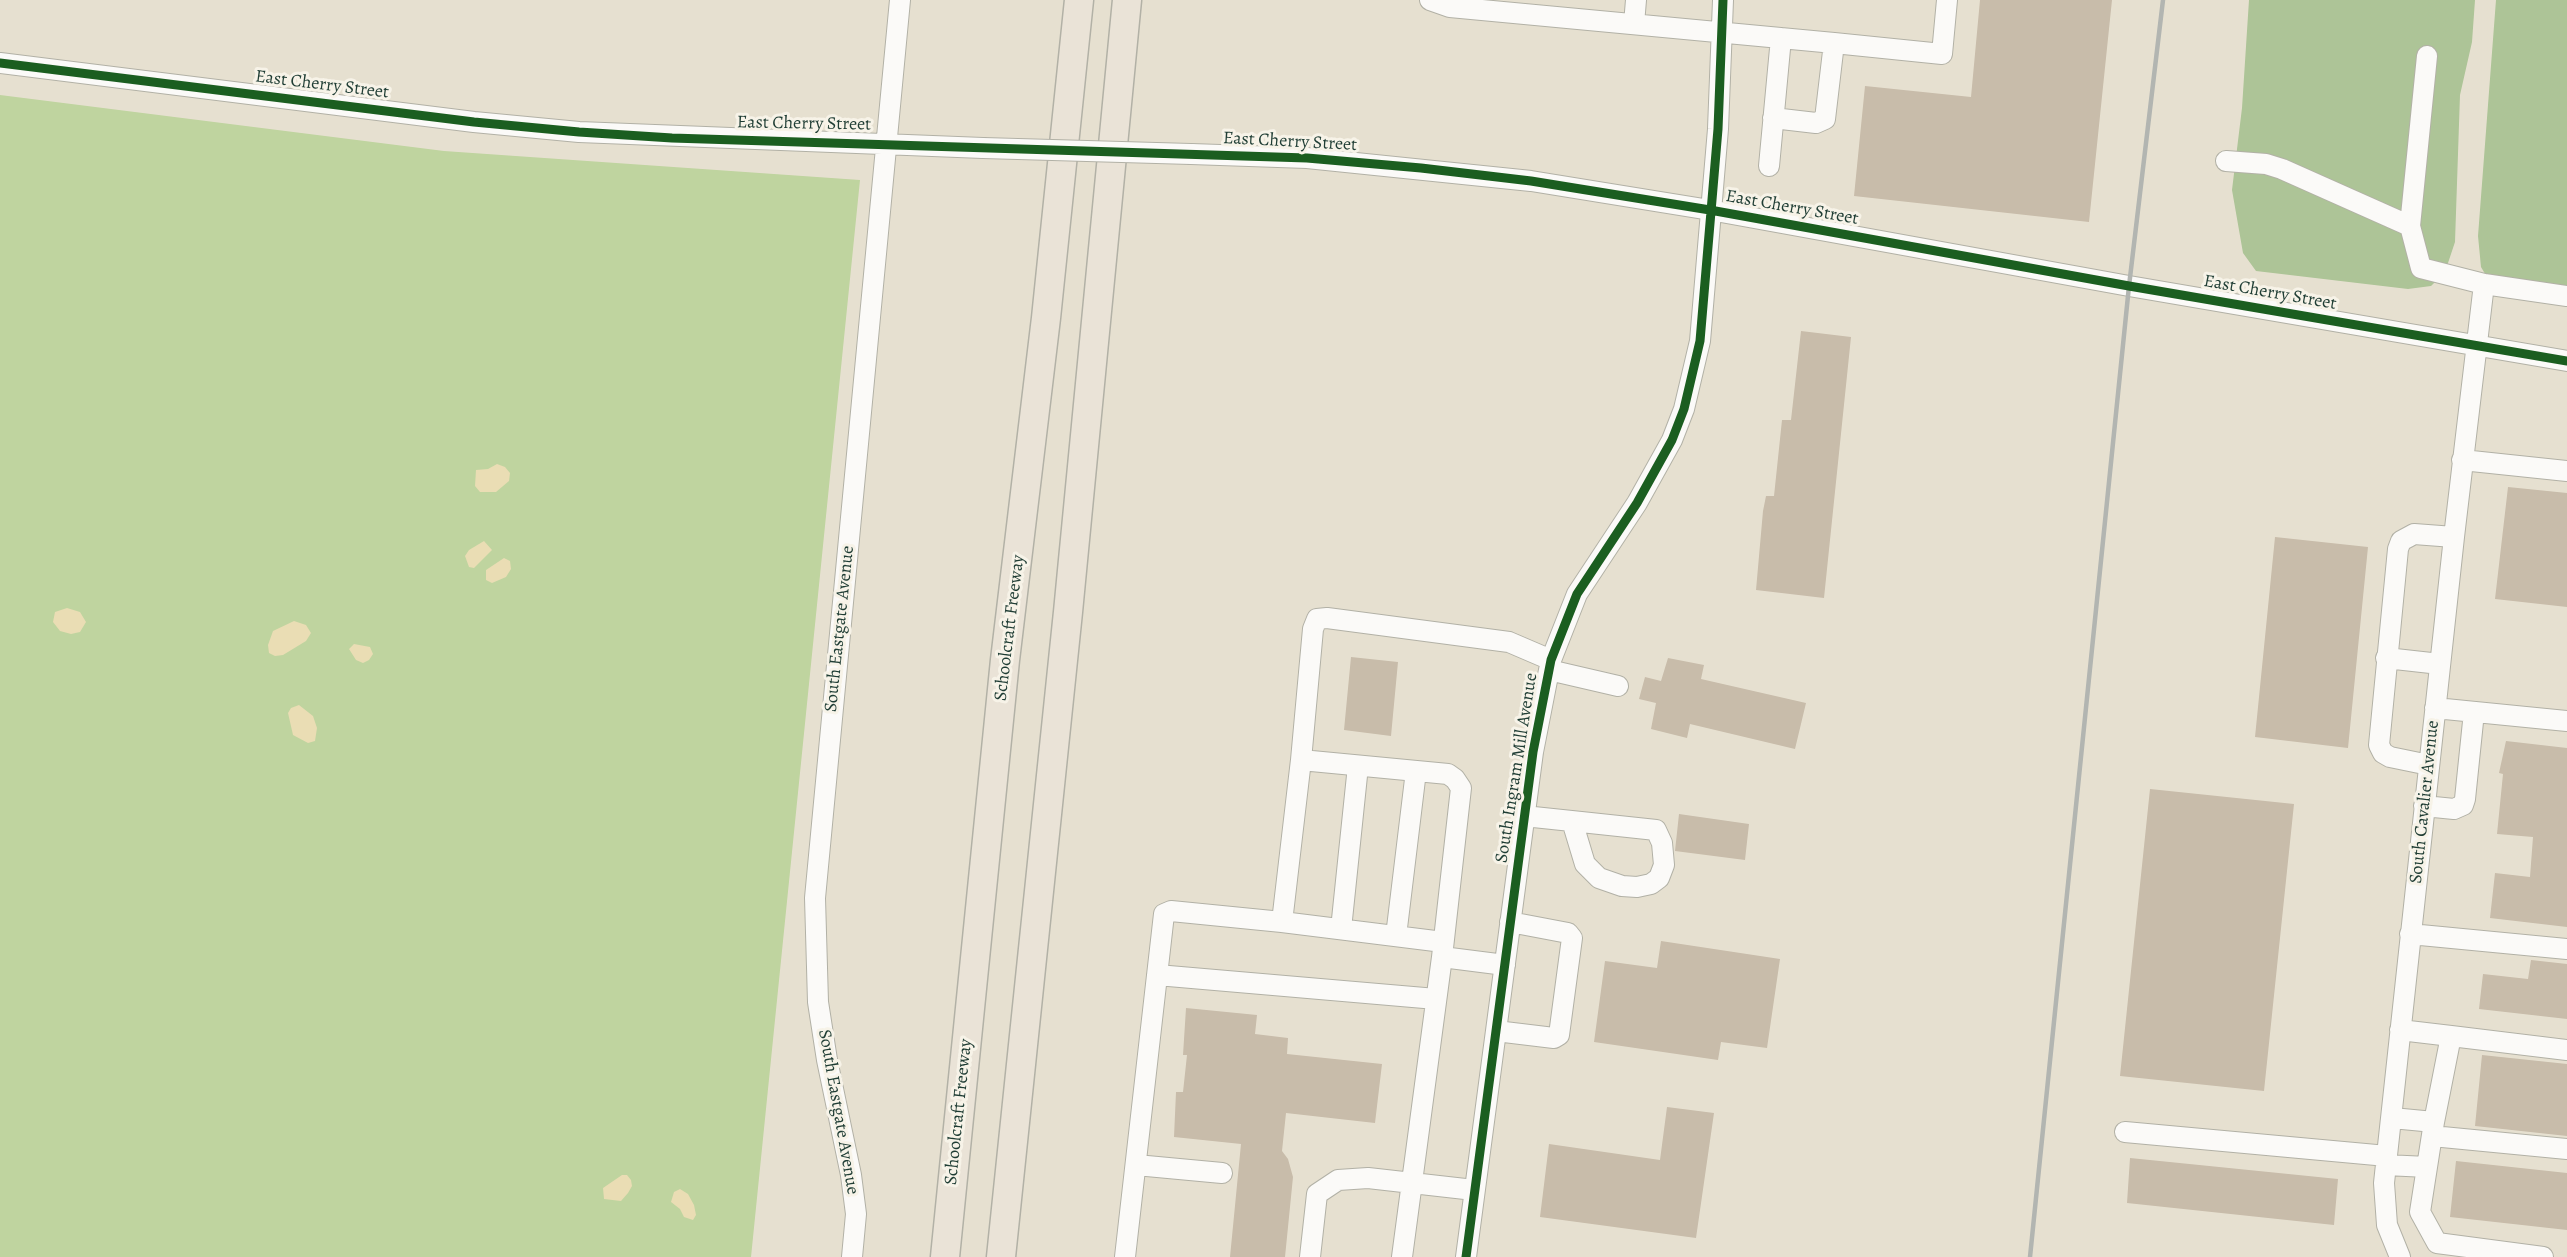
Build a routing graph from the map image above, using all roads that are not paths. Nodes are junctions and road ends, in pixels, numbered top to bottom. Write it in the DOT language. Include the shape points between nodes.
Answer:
graph roads {
  1 [pos="900,0"];
  2 [pos="1079,0"];
  3 [pos="1127,0"];
  4 [pos="1430,0"];
  5 [pos="1636,0"];
  6 [pos="1723,0"];
  7 [pos="1940,0"];
  8 [pos="1947,0"];
  9 [pos="1501,6"];
  10 [pos="1634,24"];
  11 [pos="1722,32"];
  12 [pos="1781,38"];
  13 [pos="1833,43"];
  14 [pos="2427,56"];
  15 [pos="0,63"];
  16 [pos="1773,118"];
  17 [pos="885,143"];
  18 [pos="2226,160"];
  19 [pos="1768,166"];
  20 [pos="1710,210"];
  21 [pos="2410,226"];
  22 [pos="2484,284"];
  23 [pos="2567,296"];
  24 [pos="2475,344"];
  25 [pos="2567,361"];
  26 [pos="2462,460"];
  27 [pos="2567,471"];
  28 [pos="2454,537"];
  29 [pos="2386,658"];
  30 [pos="2440,664"];
  31 [pos="1550,665"];
  32 [pos="1618,686"];
  33 [pos="2435,708"];
  34 [pos="2474,712"];
  35 [pos="2567,721"];
  36 [pos="1301,760"];
  37 [pos="2429,765"];
  38 [pos="1358,766"];
  39 [pos="1416,771"];
  40 [pos="2424,806"];
  41 [pos="1524,816"];
  42 [pos="1572,821"];
  43 [pos="1282,922"];
  44 [pos="1510,922"];
  45 [pos="1341,930"];
  46 [pos="2410,934"];
  47 [pos="1396,936"];
  48 [pos="2567,949"];
  49 [pos="1442,950"];
  50 [pos="1504,964"];
  51 [pos="1157,975"];
  52 [pos="1436,999"];
  53 [pos="2400,1030"];
  54 [pos="1496,1031"];
  55 [pos="2451,1036"];
  56 [pos="2567,1050"];
  57 [pos="2392,1118"];
  58 [pos="2433,1129"];
  59 [pos="2125,1132"];
  60 [pos="2567,1149"];
  61 [pos="2387,1161"];
  62 [pos="1136,1165"];
  63 [pos="2427,1167"];
  64 [pos="1222,1173"];
  65 [pos="1411,1183"];
  66 [pos="1474,1190"];
  67 [pos="852,1257"];
  68 [pos="945,1257"];
  69 [pos="1001,1257"];
  70 [pos="1125,1257"];
  71 [pos="1310,1257"];
  72 [pos="1402,1257"];
  73 [pos="1466,1257"];
  74 [pos="2400,1257"];
  75 [pos="2543,1257"];
  1 -- 17 [label="street, South Eastgate Avenue"];
  2 -- 68 [label="highway, Schoolcraft Freeway" via="1003,683"];
  3 -- 69 [label="highway"];
  4 -- 9 [label="street" via="1450,7"];
  5 -- 10 [label="street"];
  6 -- 11 [label="street, South Ingram Mill Avenue"];
  7 -- 8 [label="street"];
  8 -- 13 [label="street" via="1942,54"];
  9 -- 10 [label="street"];
  10 -- 11 [label="street"];
  11 -- 12 [label="street"];
  11 -- 20 [label="street, South Ingram Mill Avenue"];
  12 -- 13 [label="street"];
  12 -- 16 [label="street"];
  13 -- 16 [label="street" via="1825,119 1815,123"];
  14 -- 21 [label="street"];
  15 -- 17 [label="street, East Cherry Street" via="579,132"];
  16 -- 19 [label="street"];
  17 -- 20 [label="street, East Cherry Street, bridge" via="1307,158 1531,181"];
  17 -- 67 [label="street, South Eastgate Avenue" via="815,898 818,1002 856,1214"];
  18 -- 21 [label="street" via="2282,169"];
  20 -- 24 [label="street, East Cherry Street"];
  20 -- 31 [label="street, South Ingram Mill Avenue" via="1700,341 1684,410 1657,470 1577,594"];
  21 -- 22 [label="street" via="2421,268"];
  22 -- 23 [label="street"];
  22 -- 24 [label="street, South Cavalier Avenue"];
  24 -- 25 [label="street, East Cherry Street"];
  24 -- 26 [label="street, South Cavalier Avenue"];
  26 -- 27 [label="street"];
  26 -- 28 [label="street, South Cavalier Avenue"];
  28 -- 29 [label="street" via="2414,534 2401,541"];
  28 -- 30 [label="street, South Cavalier Avenue"];
  29 -- 30 [label="street"];
  29 -- 37 [label="street" via="2379,745 2390,757"];
  30 -- 33 [label="street, South Cavalier Avenue"];
  31 -- 32 [label="street"];
  31 -- 36 [label="street" via="1509,642 1327,618 1317,620"];
  31 -- 41 [label="street, South Ingram Mill Avenue"];
  33 -- 34 [label="street"];
  33 -- 37 [label="street, South Cavalier Avenue"];
  34 -- 35 [label="street"];
  34 -- 40 [label="street" via="2463,805 2454,809"];
  36 -- 38 [label="street"];
  36 -- 43 [label="street"];
  37 -- 40 [label="street, South Cavalier Avenue"];
  38 -- 39 [label="street"];
  38 -- 45 [label="street"];
  39 -- 47 [label="street"];
  39 -- 49 [label="street" via="1448,774 1461,788"];
  40 -- 46 [label="street, South Cavalier Avenue"];
  41 -- 42 [label="street"];
  41 -- 44 [label="street, South Ingram Mill Avenue"];
  42 -- 42 [label="street" via="1656,830 1664,865 1659,878 1638,887 1599,878 1585,864"];
  43 -- 45 [label="street"];
  43 -- 51 [label="street" via="1171,911 1164,914"];
  44 -- 50 [label="street, South Ingram Mill Avenue"];
  44 -- 54 [label="street" via="1568,933 1572,938 1559,1035 1554,1038"];
  45 -- 47 [label="street"];
  46 -- 48 [label="street"];
  46 -- 53 [label="street, South Cavalier Avenue"];
  47 -- 49 [label="street"];
  49 -- 50 [label="street"];
  49 -- 52 [label="street"];
  50 -- 54 [label="street, South Ingram Mill Avenue"];
  51 -- 52 [label="street"];
  51 -- 62 [label="street"];
  52 -- 65 [label="street"];
  53 -- 55 [label="street"];
  53 -- 57 [label="street, South Cavalier Avenue"];
  54 -- 66 [label="street, South Ingram Mill Avenue"];
  55 -- 56 [label="street"];
  55 -- 58 [label="street"];
  57 -- 58 [label="street"];
  57 -- 61 [label="street, South Cavalier Avenue"];
  58 -- 60 [label="street"];
  58 -- 63 [label="street"];
  59 -- 61 [label="street"];
  61 -- 63 [label="street"];
  61 -- 74 [label="street, South Cavalier Avenue" via="2387,1225"];
  62 -- 64 [label="street"];
  62 -- 70 [label="street"];
  63 -- 75 [label="street" via="2420,1212 2437,1243"];
  65 -- 66 [label="street"];
  65 -- 71 [label="street" via="1368,1178 1338,1180 1317,1194"];
  65 -- 72 [label="street"];
  66 -- 73 [label="street, South Ingram Mill Avenue"];
}
